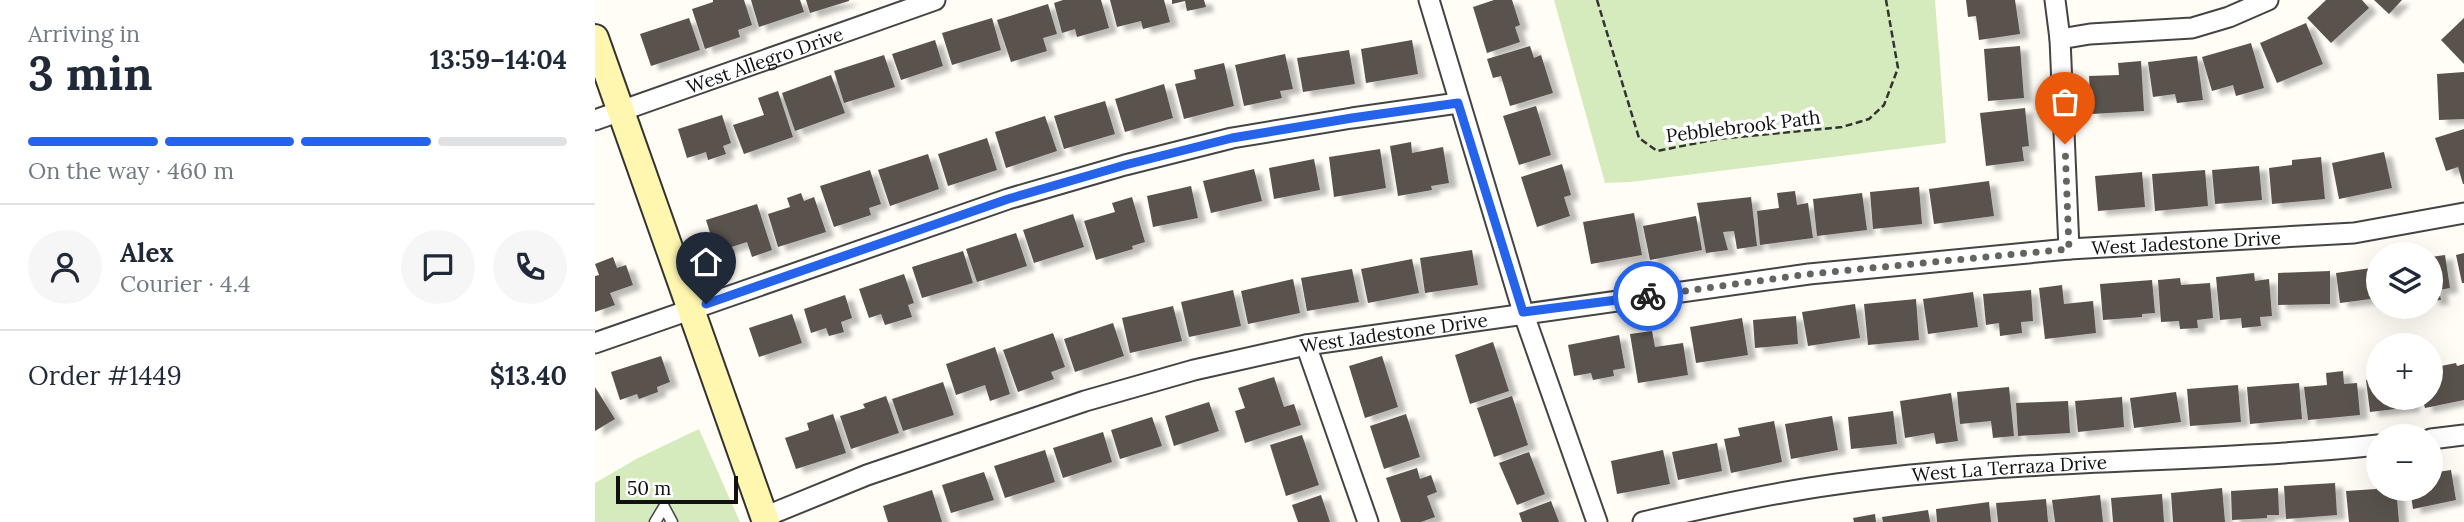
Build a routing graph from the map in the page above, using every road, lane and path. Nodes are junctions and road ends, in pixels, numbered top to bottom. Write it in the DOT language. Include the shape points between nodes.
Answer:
graph roads {
  1 [pos="935,0"];
  2 [pos="1429,0"];
  3 [pos="1597,0"];
  4 [pos="1887,0"];
  5 [pos="2055,0"];
  6 [pos="2268,0"];
  7 [pos="595,38"];
  8 [pos="2060,39"];
  9 [pos="1458,103"];
  10 [pos="620,111"];
  11 [pos="595,120"];
  12 [pos="2464,213"];
  13 [pos="2069,249"];
  14 [pos="690,309"];
  15 [pos="1523,312"];
  16 [pos="595,343"];
  17 [pos="1306,345"];
  18 [pos="2464,435"];
  19 [pos="2443,438"];
  20 [pos="2366,446"];
  21 [pos="760,520"];
  22 [pos="655,522"];
  23 [pos="673,522"];
  24 [pos="1368,522"];
  25 [pos="1597,522"];
  26 [pos="1643,522"];
  1 -- 10 [label="street, West Allegro Drive"];
  2 -- 9 [label="street"];
  3 -- 4 [label="path, Pebblebrook Path" via="1639,138 1657,151 1718,139 1842,127 1869,119 1884,105 1898,68"];
  5 -- 8 [label="street"];
  6 -- 8 [label="street" via="2192,28"];
  7 -- 10 [label="street"];
  8 -- 13 [label="street"];
  9 -- 14 [label="street" via="1232,138 1125,165 1008,199"];
  9 -- 15 [label="street"];
  10 -- 11 [label="street, West Allegro Drive"];
  10 -- 14 [label="street"];
  12 -- 13 [label="street, West Jadestone Drive" via="2354,233"];
  13 -- 15 [label="street, West Jadestone Drive" via="1809,274"];
  14 -- 16 [label="street"];
  14 -- 21 [label="street"];
  15 -- 17 [label="street, West Jadestone Drive"];
  15 -- 25 [label="street"];
  17 -- 21 [label="street, West Jadestone Drive" via="1084,401 867,475"];
  17 -- 24 [label="street"];
  18 -- 19 [label="street"];
  20 -- 26 [label="street, West La Terraza Drive" via="1965,471 1837,484"];
  22 -- 23 [label="lane" via="664,507"];
}
